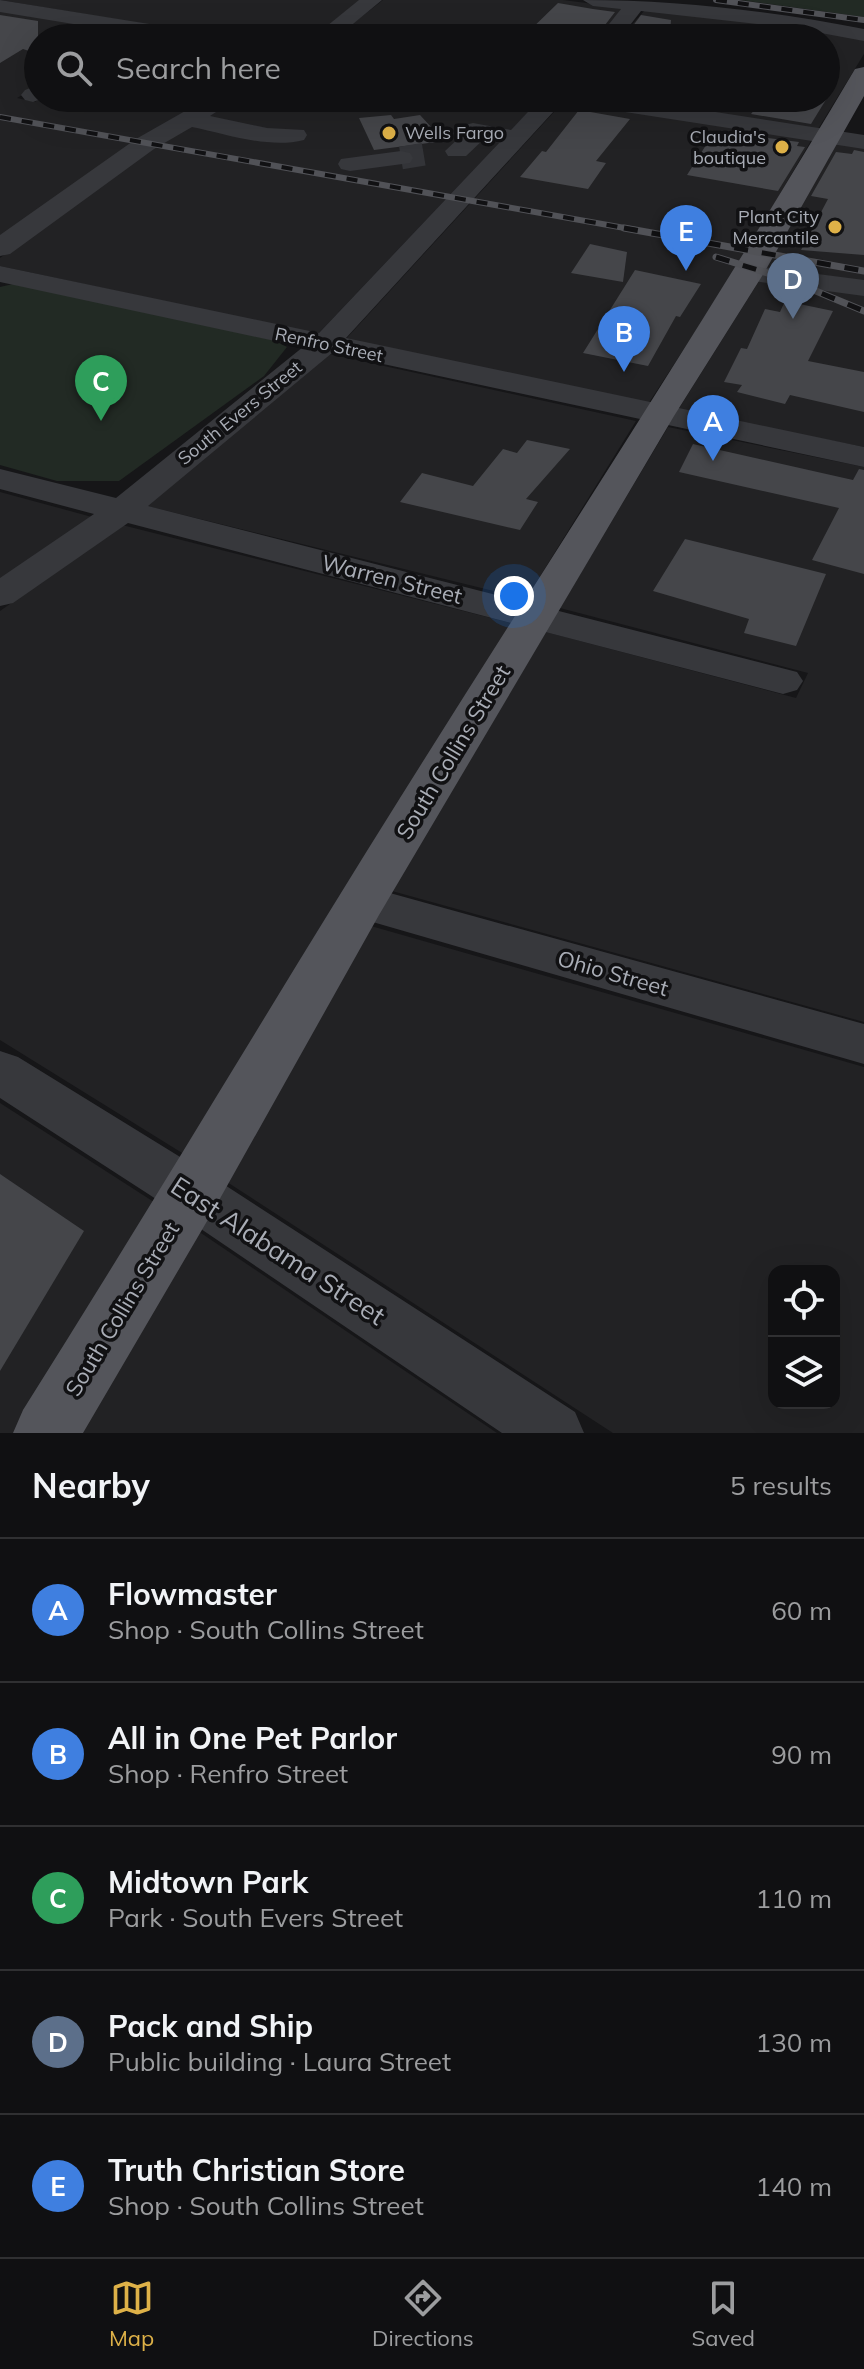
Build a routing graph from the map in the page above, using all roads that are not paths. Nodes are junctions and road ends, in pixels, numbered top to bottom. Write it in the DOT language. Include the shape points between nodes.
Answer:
graph roads {
  1 [pos="372,0"];
  2 [pos="593,0"];
  3 [pos="639,3"];
  4 [pos="0,6"];
  5 [pos="88,24"];
  6 [pos="341,24"];
  7 [pos="621,24"];
  8 [pos="805,24"];
  9 [pos="840,31"];
  10 [pos="864,35"];
  11 [pos="864,74"];
  12 [pos="201,112"];
  13 [pos="541,112"];
  14 [pos="671,112"];
  15 [pos="189,119"];
  16 [pos="295,135"];
  17 [pos="827,136"];
  18 [pos="864,142"];
  19 [pos="508,149"];
  20 [pos="457,151"];
  21 [pos="431,153"];
  22 [pos="401,158"];
  23 [pos="350,164"];
  24 [pos="0,248"];
  25 [pos="749,273"];
  26 [pos="0,274"];
  27 [pos="864,288"];
  28 [pos="325,344"];
  29 [pos="657,416"];
  30 [pos="864,457"];
  31 [pos="0,479"];
  32 [pos="120,512"];
  33 [pos="0,595"];
  34 [pos="536,615"];
  35 [pos="783,681"];
  36 [pos="361,902"];
  37 [pos="864,1044"];
  38 [pos="0,1072"];
  39 [pos="192,1193"];
  40 [pos="46,1433"];
  41 [pos="554,1433"];
  1 -- 6 [label="street"];
  2 -- 3 [label="street"];
  3 -- 7 [label="street"];
  3 -- 8 [label="street"];
  4 -- 5 [label="street"];
  9 -- 10 [label="street"];
  11 -- 17 [label="main road, South Collins Street"];
  12 -- 15 [label="street"];
  13 -- 19 [label="street, South Evers Street"];
  14 -- 17 [label="street"];
  15 -- 16 [label="street" via="267,135"];
  15 -- 24 [label="street" via="145,144"];
  17 -- 18 [label="street"];
  17 -- 25 [label="main road, South Collins Street"];
  19 -- 20 [label="street"];
  19 -- 20 [label="street" via="473,130 473,138"];
  19 -- 28 [label="street, South Evers Street"];
  20 -- 21 [label="street"];
  22 -- 23 [label="street"];
  25 -- 27 [label="street"];
  25 -- 29 [label="main road, South Collins Street"];
  26 -- 28 [label="street, Renfro Street"];
  28 -- 29 [label="street, Renfro Street"];
  28 -- 32 [label="street, South Evers Street"];
  29 -- 30 [label="street, Renfro Street"];
  29 -- 34 [label="main road, South Collins Street"];
  31 -- 32 [label="street, Warren Street"];
  32 -- 33 [label="street, South Evers Street"];
  32 -- 34 [label="street, Warren Street"];
  34 -- 35 [label="street, Warren Street"];
  34 -- 36 [label="main road, South Collins Street"];
  36 -- 37 [label="street, Ohio Street"];
  36 -- 39 [label="main road, South Collins Street"];
  38 -- 39 [label="street, East Alabama Street"];
  39 -- 40 [label="main road, South Collins Street"];
  39 -- 41 [label="street, East Alabama Street"];
}
